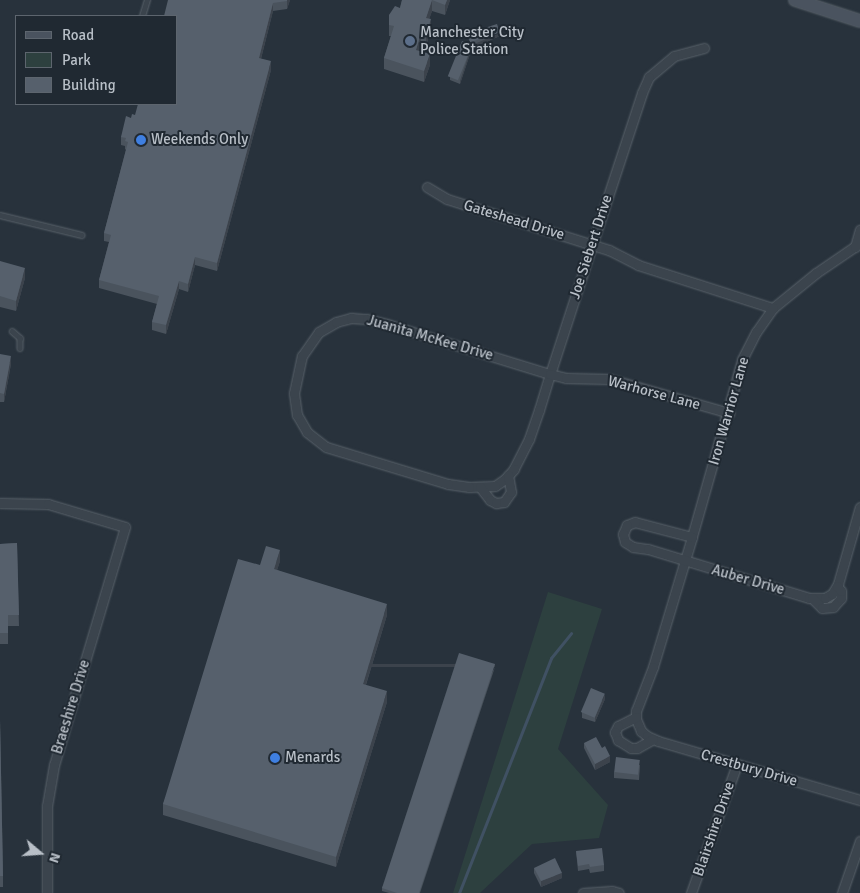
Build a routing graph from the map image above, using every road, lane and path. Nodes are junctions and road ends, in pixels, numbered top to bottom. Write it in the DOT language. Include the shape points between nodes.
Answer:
graph roads {
  1 [pos="146,0"];
  2 [pos="795,0"];
  3 [pos="142,15"];
  4 [pos="860,20"];
  5 [pos="704,48"];
  6 [pos="427,188"];
  7 [pos="0,215"];
  8 [pos="860,230"];
  9 [pos="82,235"];
  10 [pos="592,245"];
  11 [pos="857,245"];
  12 [pos="773,308"];
  13 [pos="12,331"];
  14 [pos="20,348"];
  15 [pos="550,374"];
  16 [pos="728,413"];
  17 [pos="508,475"];
  18 [pos="480,486"];
  19 [pos="495,486"];
  20 [pos="0,504"];
  21 [pos="860,507"];
  22 [pos="692,537"];
  23 [pos="685,561"];
  24 [pos="636,718"];
  25 [pos="653,739"];
  26 [pos="737,764"];
  27 [pos="860,800"];
  28 [pos="860,841"];
  29 [pos="47,893"];
  30 [pos="583,893"];
  31 [pos="619,893"];
  32 [pos="691,893"];
  33 [pos="842,893"];
  1 -- 3 [label="lane"];
  2 -- 4 [label="street"];
  5 -- 10 [label="street, Joe Siebert Drive" via="674,56 649,77"];
  6 -- 10 [label="street, Gateshead Drive" via="447,200"];
  7 -- 9 [label="lane"];
  8 -- 11 [label="street"];
  10 -- 12 [label="street, Gateshead Drive" via="610,250 638,265"];
  10 -- 15 [label="street, Joe Siebert Drive"];
  11 -- 12 [label="street, Iron Warrior Lane"];
  12 -- 16 [label="street, Iron Warrior Lane" via="742,360"];
  13 -- 14 [label="lane" via="20,338"];
  15 -- 16 [label="street, Warhorse Lane" via="616,381"];
  15 -- 17 [label="street, Joe Siebert Drive" via="523,454"];
  15 -- 18 [label="street, Juanita McKee Drive" via="367,319 351,318 336,322 319,332 308,344 294,393 297,415 315,441 448,484"];
  16 -- 22 [label="street, Iron Warrior Lane"];
  17 -- 18 [label="street" via="511,492 504,502 490,500"];
  17 -- 19 [label="street, Joe Siebert Drive"];
  18 -- 19 [label="street, Juanita McKee Drive"];
  20 -- 29 [label="street, Braeshire Drive" via="48,504 125,527 54,765 47,806"];
  21 -- 23 [label="street, Auber Drive" via="837,586 825,598 812,598"];
  22 -- 23 [label="street, Iron Warrior Lane"];
  22 -- 23 [label="street" via="635,522 627,525 623,534 629,545"];
  23 -- 24 [label="street, Iron Warrior Lane"];
  24 -- 25 [label="street, Crestbury Drive" via="641,731"];
  24 -- 25 [label="street" via="618,726 615,732 618,740 637,748"];
  25 -- 26 [label="street, Crestbury Drive"];
  26 -- 27 [label="street, Crestbury Drive"];
  26 -- 32 [label="street, Blairshire Drive"];
  28 -- 33 [label="street"];
  30 -- 31 [label="street"];
}
